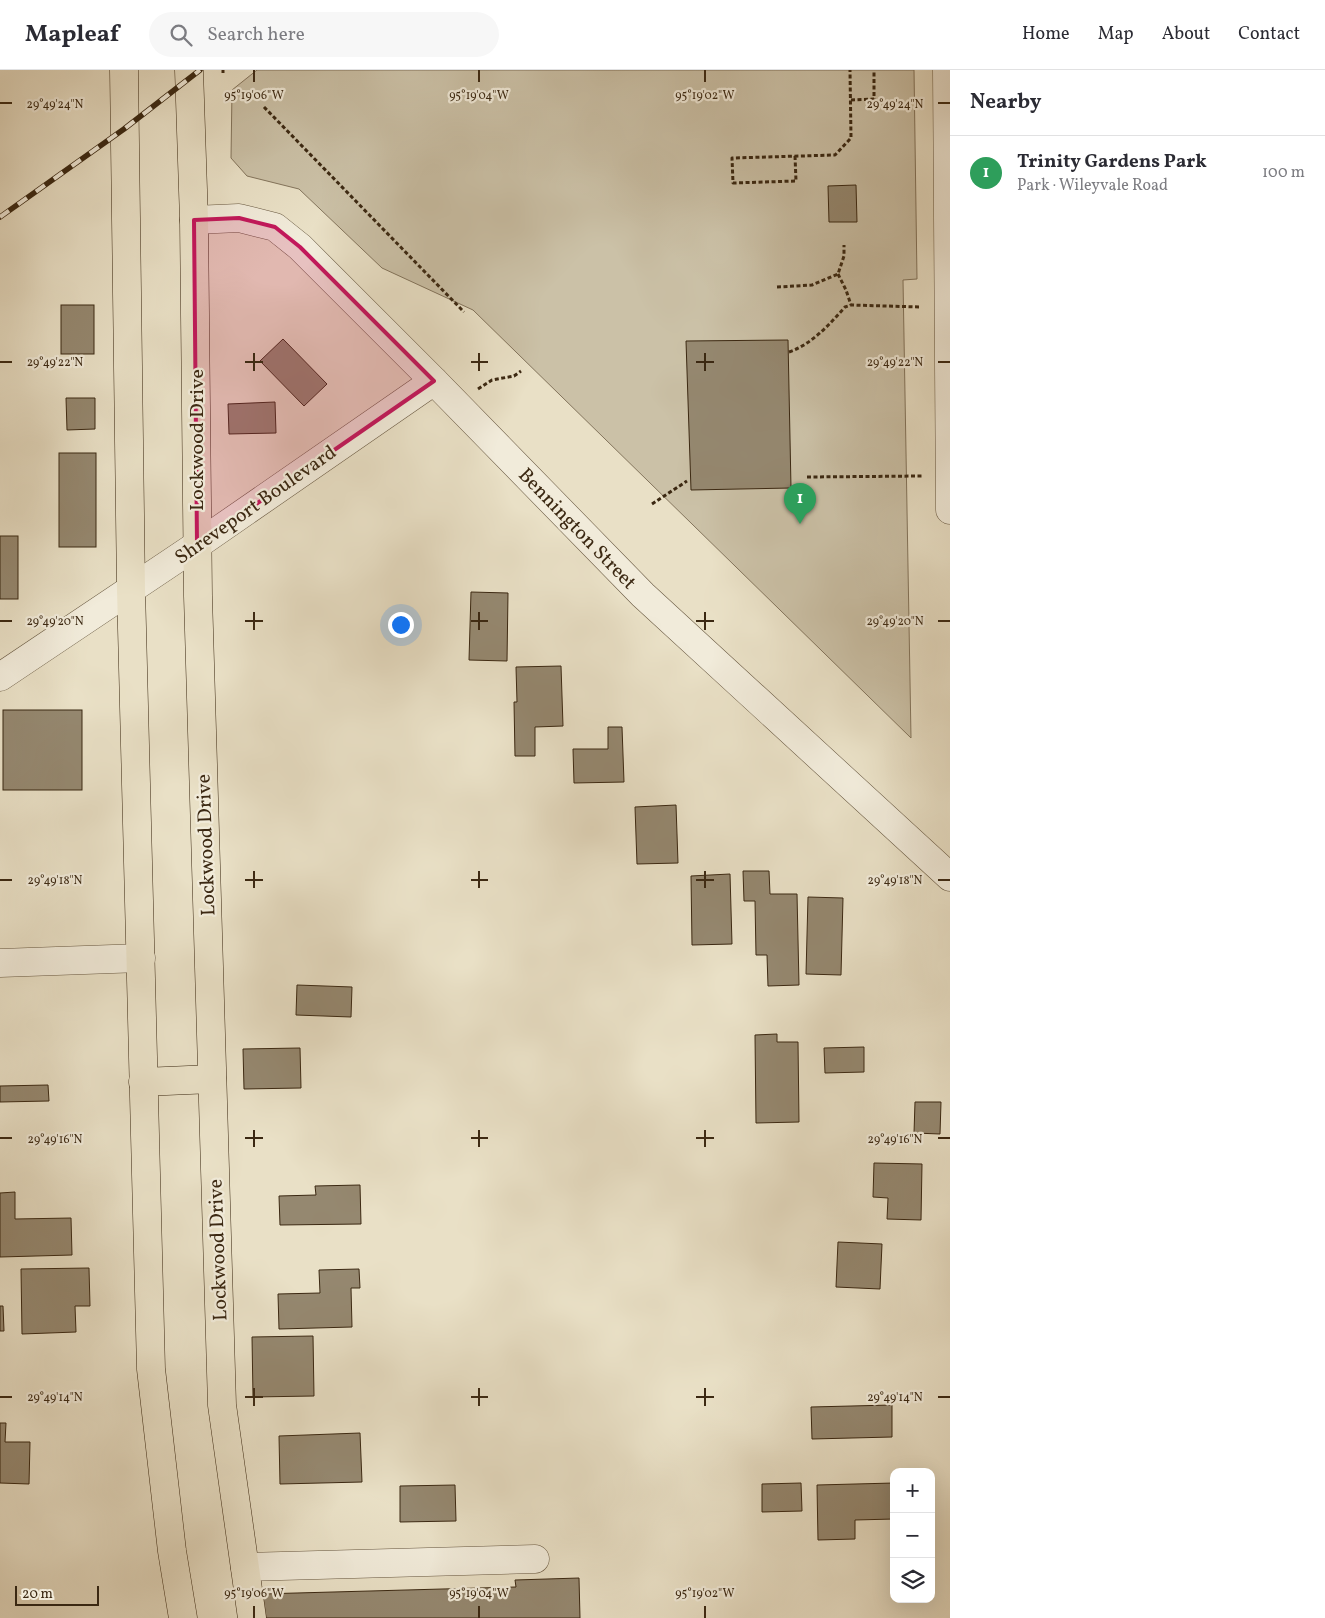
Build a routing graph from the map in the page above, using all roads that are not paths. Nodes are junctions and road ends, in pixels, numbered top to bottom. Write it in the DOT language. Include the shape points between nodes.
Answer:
graph roads {
  1 [pos="124,70"];
  2 [pos="189,70"];
  3 [pos="947,70"];
  4 [pos="194,220"];
  5 [pos="948,243"];
  6 [pos="434,380"];
  7 [pos="950,510"];
  8 [pos="197,545"];
  9 [pos="131,589"];
  10 [pos="0,677"];
  11 [pos="950,876"];
  12 [pos="141,958"];
  13 [pos="0,963"];
  14 [pos="212,1079"];
  15 [pos="143,1082"];
  16 [pos="172,1551"];
  17 [pos="535,1559"];
  18 [pos="245,1567"];
  19 [pos="172,1618"];
  20 [pos="183,1618"];
  21 [pos="252,1618"];
  1 -- 9 [label="main road"];
  2 -- 4 [label="main road, Lockwood Drive"];
  3 -- 5 [label="street"];
  4 -- 6 [label="street, Bennington Street" via="239,218 275,227 300,247"];
  4 -- 8 [label="main road, Lockwood Drive"];
  5 -- 7 [label="street"];
  6 -- 8 [label="street, Shreveport Boulevard"];
  6 -- 11 [label="street, Bennington Street" via="643,595"];
  8 -- 9 [label="street, Shreveport Boulevard"];
  8 -- 14 [label="main road, Lockwood Drive"];
  9 -- 10 [label="street, Shreveport Boulevard"];
  9 -- 12 [label="main road"];
  12 -- 13 [label="street"];
  12 -- 15 [label="main road"];
  14 -- 15 [label="main road"];
  14 -- 18 [label="main road, Lockwood Drive" via="222,1405"];
  15 -- 16 [label="main road" via="151,1369"];
  16 -- 19 [label="main road"];
  16 -- 20 [label="main road"];
  17 -- 18 [label="street"];
  18 -- 21 [label="main road, Lockwood Drive"];
}
